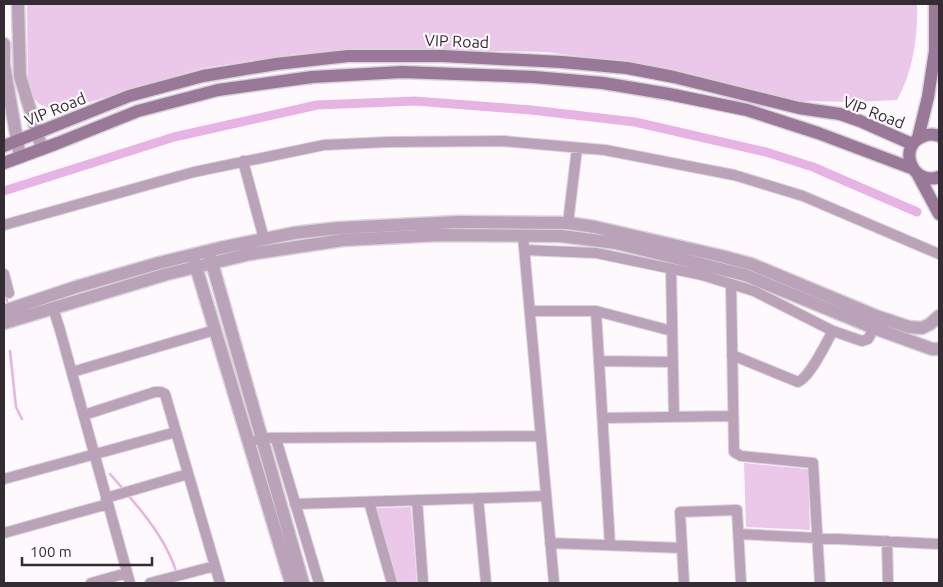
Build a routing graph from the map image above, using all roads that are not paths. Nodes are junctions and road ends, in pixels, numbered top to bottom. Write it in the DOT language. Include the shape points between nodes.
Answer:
graph roads {
  1 [pos="18,4"];
  2 [pos="935,4"];
  3 [pos="4,44"];
  4 [pos="20,76"];
  5 [pos="5,78"];
  6 [pos="38,134"];
  7 [pos="939,136"];
  8 [pos="915,141"];
  9 [pos="16,142"];
  10 [pos="4,146"];
  11 [pos="577,148"];
  12 [pos="42,149"];
  13 [pos="20,157"];
  14 [pos="243,161"];
  15 [pos="4,163"];
  16 [pos="915,171"];
  17 [pos="939,177"];
  18 [pos="939,209"];
  19 [pos="939,214"];
  20 [pos="568,223"];
  21 [pos="4,225"];
  22 [pos="523,236"];
  23 [pos="264,240"];
  24 [pos="525,250"];
  25 [pos="939,254"];
  26 [pos="211,257"];
  27 [pos="194,261"];
  28 [pos="672,269"];
  29 [pos="4,274"];
  30 [pos="731,284"];
  31 [pos="9,293"];
  32 [pos="52,308"];
  33 [pos="4,311"];
  34 [pos="531,311"];
  35 [pos="596,312"];
  36 [pos="939,316"];
  37 [pos="4,323"];
  38 [pos="874,328"];
  39 [pos="215,330"];
  40 [pos="939,330"];
  41 [pos="672,331"];
  42 [pos="833,331"];
  43 [pos="939,349"];
  44 [pos="732,354"];
  45 [pos="599,361"];
  46 [pos="672,362"];
  47 [pos="72,372"];
  48 [pos="84,415"];
  49 [pos="733,416"];
  50 [pos="674,417"];
  51 [pos="602,418"];
  52 [pos="176,432"];
  53 [pos="541,436"];
  54 [pos="262,438"];
  55 [pos="276,439"];
  56 [pos="249,443"];
  57 [pos="94,454"];
  58 [pos="188,474"];
  59 [pos="4,478"];
  60 [pos="546,496"];
  61 [pos="478,498"];
  62 [pos="417,500"];
  63 [pos="107,501"];
  64 [pos="369,502"];
  65 [pos="295,504"];
  66 [pos="4,533"];
  67 [pos="739,534"];
  68 [pos="818,538"];
  69 [pos="886,541"];
  70 [pos="550,543"];
  71 [pos="939,544"];
  72 [pos="610,545"];
  73 [pos="682,548"];
  74 [pos="216,566"];
  75 [pos="128,578"];
  76 [pos="91,583"];
  77 [pos="150,583"];
  78 [pos="220,583"];
  79 [pos="291,583"];
  80 [pos="304,583"];
  81 [pos="319,583"];
  82 [pos="392,583"];
  83 [pos="423,583"];
  84 [pos="486,583"];
  85 [pos="554,583"];
  86 [pos="684,583"];
  87 [pos="741,583"];
  88 [pos="820,583"];
  89 [pos="888,583"];
  1 -- 4 [label="street"];
  2 -- 8 [label="main road" via="934,51 928,97"];
  3 -- 5 [label="street"];
  4 -- 5 [label="street"];
  4 -- 6 [label="street"];
  5 -- 9 [label="street"];
  6 -- 8 [label="main road, VIP Road" via="129,96 203,76 348,56 442,56 628,68 799,108 840,114"];
  6 -- 9 [label="main road, VIP Road"];
  6 -- 12 [label="street"];
  7 -- 8 [label="main road" via="926,135"];
  8 -- 16 [label="main road" via="909,160"];
  9 -- 10 [label="main road, VIP Road"];
  9 -- 13 [label="street"];
  11 -- 14 [label="street" via="503,142 387,142 324,145"];
  11 -- 20 [label="street"];
  11 -- 25 [label="street" via="605,150 734,175 803,196"];
  12 -- 13 [label="main road, VIP Road"];
  12 -- 16 [label="main road, VIP Road" via="138,111 218,90 312,77 402,72 534,77 603,83 670,94 747,110 818,133"];
  13 -- 15 [label="main road, VIP Road"];
  14 -- 21 [label="street"];
  14 -- 23 [label="street"];
  16 -- 17 [label="main road, VIP Road" via="926,178"];
  16 -- 19 [label="main road"];
  18 -- 19 [label="main road"];
  20 -- 23 [label="street" via="458,222 340,228"];
  20 -- 36 [label="street" via="752,264 909,327 922,328"];
  22 -- 24 [label="street"];
  22 -- 26 [label="street" via="439,235 343,240"];
  22 -- 38 [label="street" via="561,236 616,243 745,275"];
  23 -- 26 [label="street"];
  24 -- 28 [label="street" via="596,253"];
  24 -- 34 [label="street"];
  26 -- 27 [label="street"];
  26 -- 54 [label="street"];
  27 -- 32 [label="street" via="168,274"];
  27 -- 33 [label="street" via="76,287"];
  27 -- 39 [label="street"];
  28 -- 30 [label="street"];
  28 -- 41 [label="street"];
  29 -- 31 [label="street"];
  30 -- 42 [label="street" via="754,291"];
  30 -- 44 [label="street"];
  32 -- 37 [label="street"];
  32 -- 47 [label="street"];
  34 -- 35 [label="street"];
  34 -- 53 [label="street"];
  35 -- 41 [label="street"];
  35 -- 45 [label="street"];
  36 -- 40 [label="street"];
  38 -- 42 [label="street" via="868,339 862,341"];
  38 -- 43 [label="street" via="932,350"];
  39 -- 47 [label="street"];
  39 -- 56 [label="street"];
  41 -- 46 [label="street"];
  42 -- 44 [label="street" via="803,380 798,382"];
  44 -- 49 [label="street"];
  45 -- 46 [label="street"];
  45 -- 51 [label="street"];
  46 -- 50 [label="street"];
  47 -- 48 [label="street"];
  48 -- 52 [label="street" via="161,392 165,394"];
  48 -- 57 [label="street"];
  49 -- 50 [label="street"];
  49 -- 68 [label="street" via="734,452 741,456 813,463"];
  50 -- 51 [label="street"];
  51 -- 72 [label="street"];
  52 -- 57 [label="street"];
  52 -- 58 [label="street"];
  53 -- 55 [label="street"];
  53 -- 60 [label="street"];
  54 -- 55 [label="street"];
  54 -- 56 [label="street"];
  54 -- 80 [label="street"];
  55 -- 65 [label="street"];
  56 -- 79 [label="street"];
  57 -- 59 [label="street"];
  57 -- 63 [label="street"];
  58 -- 63 [label="street" via="120,494"];
  58 -- 74 [label="street"];
  60 -- 61 [label="street"];
  60 -- 70 [label="street"];
  61 -- 62 [label="street"];
  61 -- 84 [label="street"];
  62 -- 64 [label="street"];
  62 -- 83 [label="street"];
  63 -- 66 [label="street"];
  63 -- 75 [label="street"];
  64 -- 65 [label="street"];
  64 -- 82 [label="street"];
  65 -- 81 [label="street"];
  67 -- 68 [label="street"];
  67 -- 73 [label="street" via="738,510 680,512"];
  67 -- 87 [label="street"];
  68 -- 69 [label="street"];
  68 -- 88 [label="street"];
  69 -- 71 [label="street"];
  69 -- 89 [label="street"];
  70 -- 72 [label="street"];
  70 -- 85 [label="street"];
  72 -- 73 [label="street"];
  73 -- 86 [label="street"];
  74 -- 77 [label="street"];
  74 -- 78 [label="street"];
  75 -- 76 [label="street"];
}
